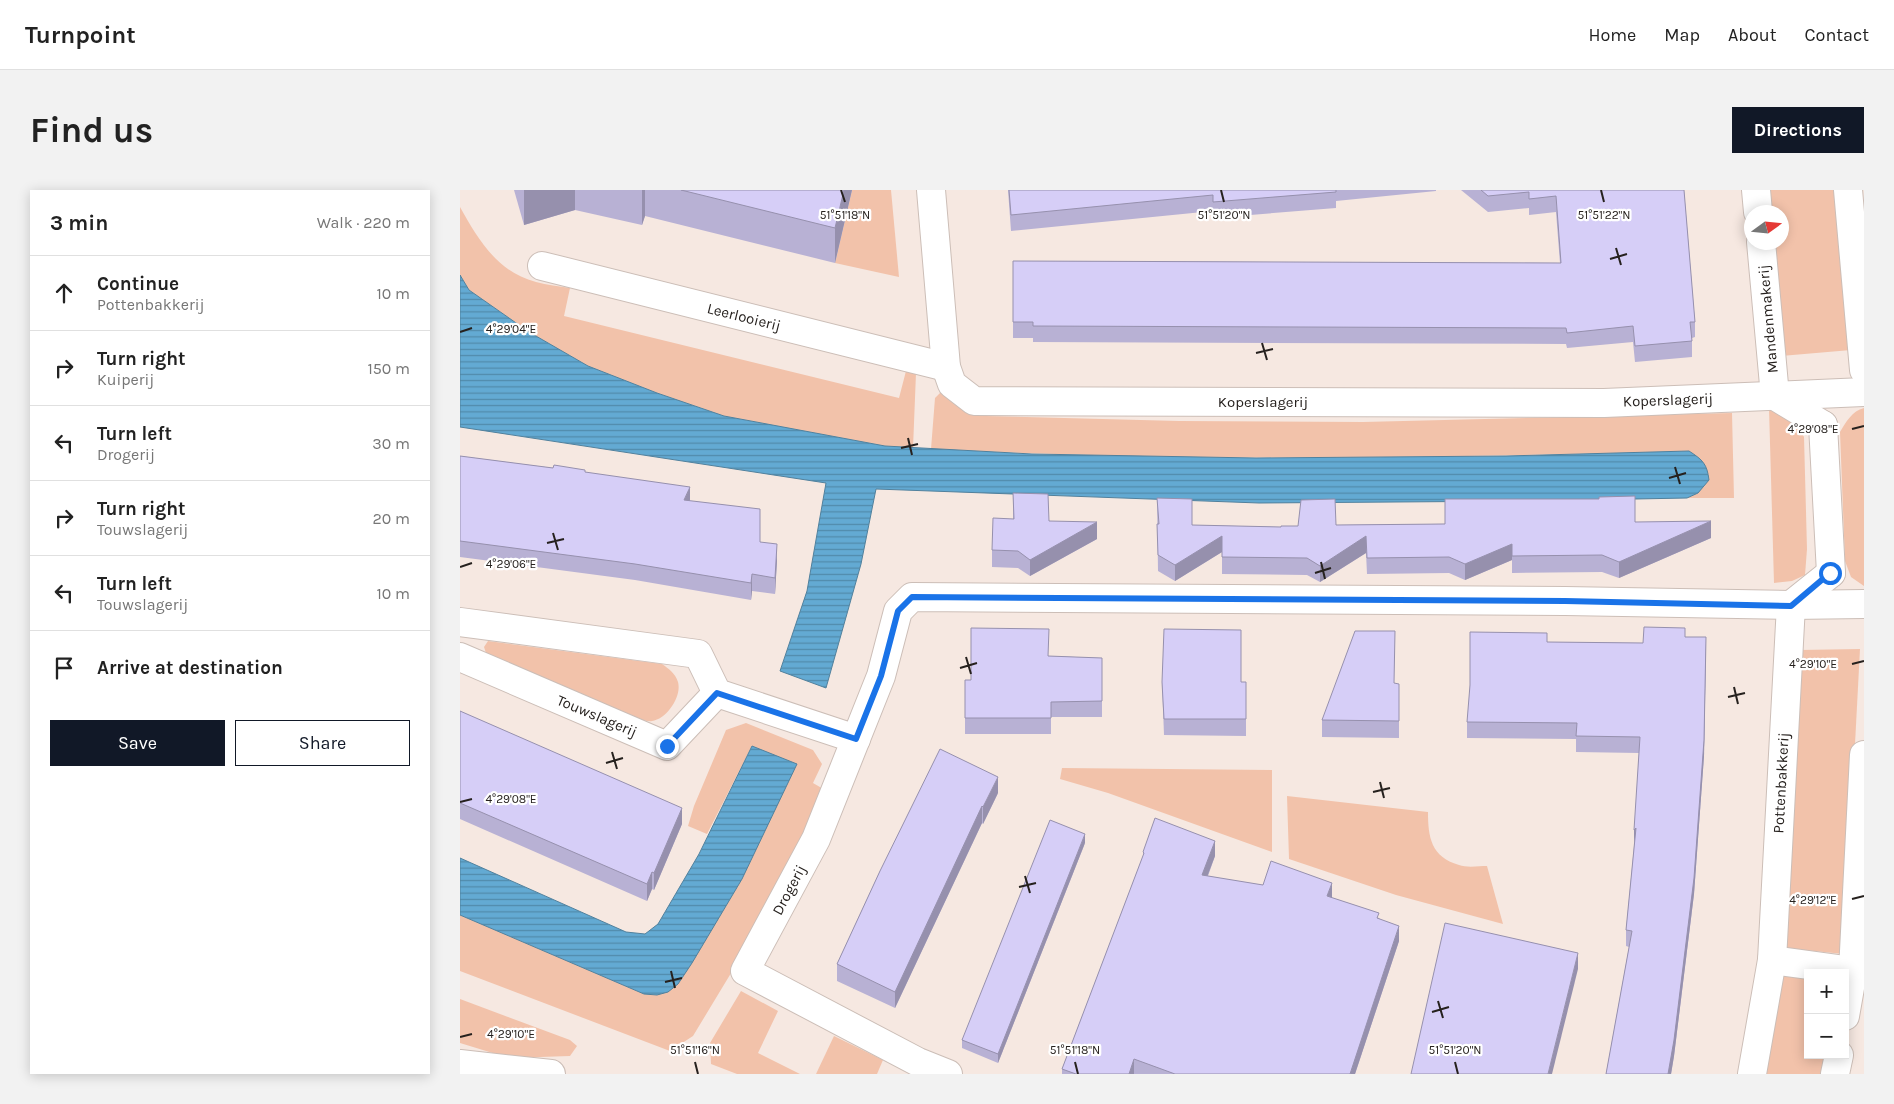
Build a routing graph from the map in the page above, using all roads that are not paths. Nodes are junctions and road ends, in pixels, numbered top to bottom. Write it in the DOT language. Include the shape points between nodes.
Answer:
graph roads {
  1 [pos="931,190"];
  2 [pos="1756,190"];
  3 [pos="1848,190"];
  4 [pos="1757,205"];
  5 [pos="1762,250"];
  6 [pos="542,266"];
  7 [pos="946,367"];
  8 [pos="1864,370"];
  9 [pos="1864,393"];
  10 [pos="1776,396"];
  11 [pos="1823,425"];
  12 [pos="1830,573"];
  13 [pos="1864,598"];
  14 [pos="1864,604"];
  15 [pos="1791,606"];
  16 [pos="460,622"];
  17 [pos="460,657"];
  18 [pos="717,693"];
  19 [pos="856,739"];
  20 [pos="1864,755"];
  21 [pos="1772,960"];
  22 [pos="1853,971"];
  23 [pos="1845,1014"];
  24 [pos="1837,1059"];
  25 [pos="460,1064"];
  26 [pos="460,1069"];
  27 [pos="469,1074"];
  28 [pos="552,1074"];
  29 [pos="948,1074"];
  30 [pos="1752,1074"];
  31 [pos="1835,1074"];
  1 -- 7 [label="street, Koperslagerij"];
  2 -- 4 [label="street"];
  3 -- 8 [label="street"];
  5 -- 10 [label="street, Mandenmakerij"];
  6 -- 7 [label="street, Leerlooierij"];
  7 -- 10 [label="street, Koperslagerij" via="952,384 974,401 1604,403"];
  9 -- 10 [label="street"];
  9 -- 11 [label="street"];
  10 -- 11 [label="street"];
  11 -- 12 [label="street"];
  12 -- 13 [label="street"];
  12 -- 15 [label="street"];
  14 -- 15 [label="street"];
  15 -- 19 [label="street, Drogerij" via="1555,601 912,597 898,611 881,676"];
  15 -- 21 [label="street, Pottenbakkerij"];
  16 -- 18 [label="street" via="698,654"];
  17 -- 18 [label="street, Touwslagerij" via="667,746"];
  18 -- 19 [label="street"];
  19 -- 29 [label="street, Drogerij" via="816,839 745,971 918,1062"];
  20 -- 22 [label="street"];
  21 -- 22 [label="street"];
  21 -- 30 [label="street, Pottenbakkerij"];
  22 -- 23 [label="street"];
  24 -- 31 [label="street"];
  25 -- 28 [label="street"];
  26 -- 27 [label="street"];
}
